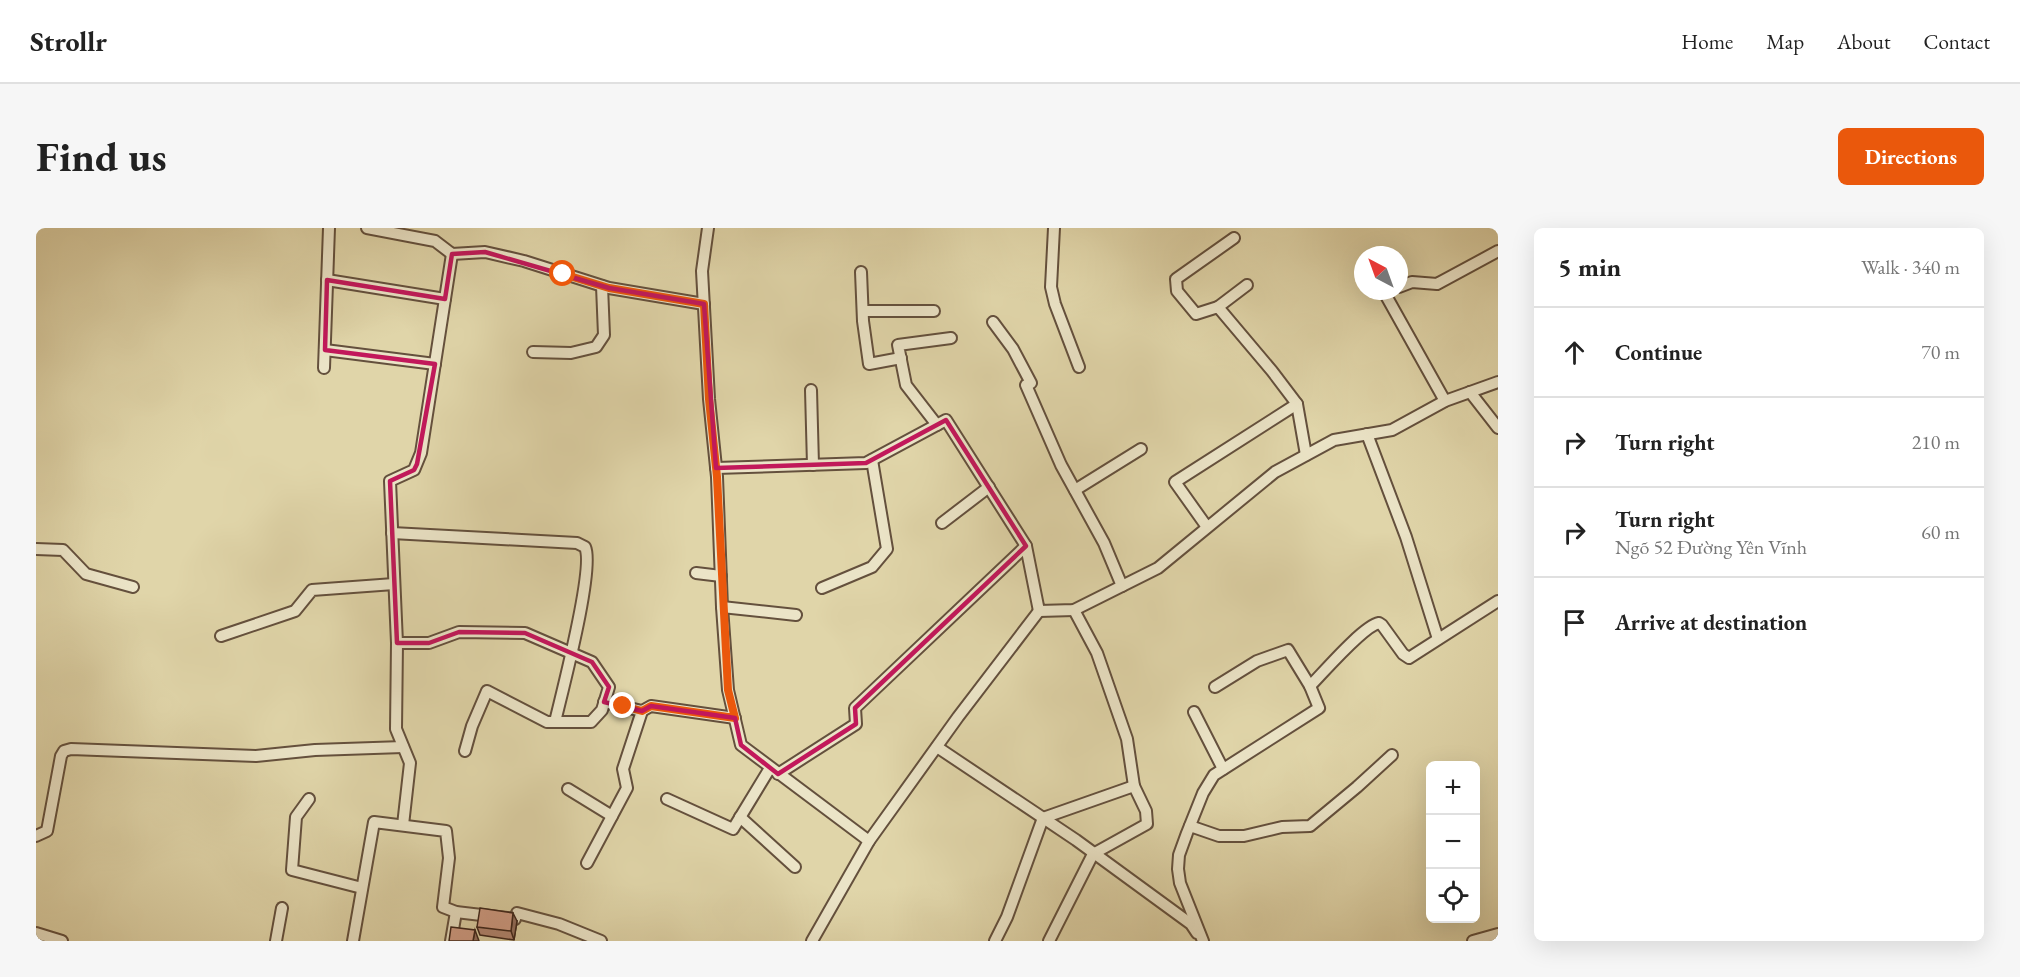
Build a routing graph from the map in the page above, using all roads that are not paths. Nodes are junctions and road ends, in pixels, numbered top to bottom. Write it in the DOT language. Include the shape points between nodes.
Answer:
graph roads {
  1 [pos="329,228"];
  2 [pos="367,228"];
  3 [pos="708,228"];
  4 [pos="1054,228"];
  5 [pos="1234,238"];
  6 [pos="1498,250"];
  7 [pos="452,254"];
  8 [pos="861,272"];
  9 [pos="327,280"];
  10 [pos="1408,284"];
  11 [pos="1247,285"];
  12 [pos="602,286"];
  13 [pos="445,299"];
  14 [pos="1388,300"];
  15 [pos="704,304"];
  16 [pos="1218,307"];
  17 [pos="863,311"];
  18 [pos="934,311"];
  19 [pos="993,322"];
  20 [pos="951,338"];
  21 [pos="324,350"];
  22 [pos="533,352"];
  23 [pos="901,358"];
  24 [pos="435,364"];
  25 [pos="1079,367"];
  26 [pos="324,368"];
  27 [pos="1498,382"];
  28 [pos="811,390"];
  29 [pos="1470,392"];
  30 [pos="1445,401"];
  31 [pos="1297,404"];
  32 [pos="937,425"];
  33 [pos="1498,428"];
  34 [pos="1367,434"];
  35 [pos="1141,449"];
  36 [pos="1306,455"];
  37 [pos="872,460"];
  38 [pos="813,465"];
  39 [pos="716,468"];
  40 [pos="989,487"];
  41 [pos="1075,490"];
  42 [pos="942,523"];
  43 [pos="1208,527"];
  44 [pos="392,533"];
  45 [pos="1026,546"];
  46 [pos="36,549"];
  47 [pos="696,573"];
  48 [pos="721,576"];
  49 [pos="394,584"];
  50 [pos="1122,586"];
  51 [pos="133,587"];
  52 [pos="822,588"];
  53 [pos="1498,601"];
  54 [pos="722,607"];
  55 [pos="1074,610"];
  56 [pos="1039,611"];
  57 [pos="796,615"];
  58 [pos="221,636"];
  59 [pos="1438,639"];
  60 [pos="397,643"];
  61 [pos="571,653"];
  62 [pos="1310,686"];
  63 [pos="1215,687"];
  64 [pos="604,702"];
  65 [pos="642,711"];
  66 [pos="1194,712"];
  67 [pos="735,718"];
  68 [pos="555,722"];
  69 [pos="403,747"];
  70 [pos="937,747"];
  71 [pos="465,751"];
  72 [pos="1392,755"];
  73 [pos="1223,770"];
  74 [pos="774,771"];
  75 [pos="1134,786"];
  76 [pos="568,789"];
  77 [pos="667,799"];
  78 [pos="309,800"];
  79 [pos="612,816"];
  80 [pos="740,817"];
  81 [pos="1043,818"];
  82 [pos="404,825"];
  83 [pos="1190,826"];
  84 [pos="36,836"];
  85 [pos="869,841"];
  86 [pos="1093,854"];
  87 [pos="587,863"];
  88 [pos="795,867"];
  89 [pos="362,888"];
  90 [pos="282,908"];
  91 [pos="456,912"];
  92 [pos="36,933"];
  93 [pos="1498,934"];
  94 [pos="62,941"];
  95 [pos="276,941"];
  96 [pos="354,941"];
  97 [pos="451,941"];
  98 [pos="601,941"];
  99 [pos="812,941"];
  100 [pos="995,941"];
  101 [pos="1049,941"];
  102 [pos="1203,941"];
  103 [pos="1473,941"];
  1 -- 9 [label="street"];
  2 -- 7 [label="street" via="435,241"];
  3 -- 15 [label="street" via="702,271"];
  4 -- 25 [label="street" via="1051,287"];
  5 -- 16 [label="street" via="1176,279 1177,291 1196,314"];
  6 -- 10 [label="street" via="1437,284"];
  7 -- 12 [label="street" via="484,252"];
  7 -- 13 [label="street"];
  8 -- 17 [label="street"];
  9 -- 13 [label="street"];
  9 -- 21 [label="street"];
  11 -- 16 [label="street"];
  12 -- 15 [label="street"];
  12 -- 22 [label="street" via="604,335 596,347 571,353"];
  13 -- 24 [label="street"];
  14 -- 30 [label="street"];
  15 -- 39 [label="street"];
  16 -- 31 [label="street"];
  17 -- 18 [label="street"];
  17 -- 23 [label="street" via="869,364"];
  19 -- 41 [label="street" via="1013,349"];
  20 -- 23 [label="street" via="898,345"];
  21 -- 24 [label="street"];
  21 -- 26 [label="street"];
  23 -- 32 [label="street" via="906,385"];
  24 -- 44 [label="street" via="417,464 414,470 390,481"];
  27 -- 29 [label="street"];
  28 -- 38 [label="street"];
  29 -- 30 [label="street"];
  29 -- 33 [label="street"];
  30 -- 34 [label="street" via="1392,430"];
  31 -- 36 [label="street"];
  31 -- 43 [label="street" via="1175,482"];
  32 -- 37 [label="street"];
  32 -- 40 [label="street" via="946,420"];
  34 -- 36 [label="street" via="1334,440"];
  34 -- 59 [label="street" via="1406,537"];
  35 -- 41 [label="street"];
  36 -- 43 [label="street" via="1275,472"];
  37 -- 38 [label="street"];
  37 -- 52 [label="street" via="887,549 872,567"];
  38 -- 39 [label="street"];
  39 -- 48 [label="street"];
  40 -- 42 [label="street"];
  40 -- 45 [label="street"];
  41 -- 50 [label="street"];
  43 -- 50 [label="street" via="1158,568"];
  44 -- 49 [label="street"];
  44 -- 61 [label="street" via="577,543 585,547 585,588"];
  45 -- 56 [label="street"];
  45 -- 74 [label="street" via="855,708 856,724"];
  46 -- 51 [label="street" via="63,550 86,574"];
  47 -- 48 [label="street"];
  48 -- 54 [label="street"];
  49 -- 58 [label="street" via="312,590 295,610"];
  49 -- 60 [label="street"];
  50 -- 55 [label="street"];
  53 -- 59 [label="street"];
  54 -- 57 [label="street"];
  54 -- 67 [label="street" via="728,690"];
  55 -- 56 [label="street"];
  55 -- 75 [label="street" via="1097,652 1127,739"];
  56 -- 70 [label="street"];
  59 -- 62 [label="street" via="1409,658 1382,625 1374,623"];
  60 -- 61 [label="street" via="429,643 459,632 525,633"];
  60 -- 69 [label="street" via="396,729"];
  61 -- 64 [label="street" via="592,662 609,687"];
  61 -- 68 [label="street"];
  62 -- 63 [label="street" via="1288,651 1257,661"];
  62 -- 73 [label="street" via="1319,708"];
  64 -- 65 [label="street"];
  64 -- 68 [label="street" via="591,722"];
  65 -- 67 [label="street" via="651,706"];
  65 -- 79 [label="street" via="623,769 627,788"];
  66 -- 73 [label="street"];
  67 -- 74 [label="street" via="741,745"];
  68 -- 71 [label="street" via="547,722 487,691"];
  69 -- 82 [label="street" via="410,763"];
  69 -- 84 [label="street" via="256,756 71,749 61,756 47,831"];
  70 -- 81 [label="street"];
  70 -- 85 [label="street"];
  72 -- 83 [label="street" via="1310,826 1219,836"];
  73 -- 83 [label="street" via="1214,775 1203,793"];
  74 -- 80 [label="street"];
  74 -- 85 [label="street"];
  75 -- 81 [label="street"];
  75 -- 86 [label="street" via="1146,811 1147,824"];
  76 -- 79 [label="street"];
  77 -- 80 [label="street" via="733,829"];
  78 -- 89 [label="street" via="296,817 291,870"];
  79 -- 87 [label="street"];
  80 -- 88 [label="street"];
  81 -- 86 [label="street"];
  81 -- 100 [label="street"];
  82 -- 89 [label="street" via="374,822"];
  82 -- 91 [label="street" via="446,831 448,858 442,907"];
  83 -- 102 [label="street" via="1178,869"];
  85 -- 99 [label="street"];
  86 -- 101 [label="street"];
  86 -- 102 [label="street" via="1191,924"];
  89 -- 96 [label="street"];
  90 -- 95 [label="street"];
  91 -- 97 [label="street"];
  91 -- 98 [label="street" via="515,919 517,913"];
  92 -- 94 [label="street"];
  93 -- 103 [label="street"];
}
